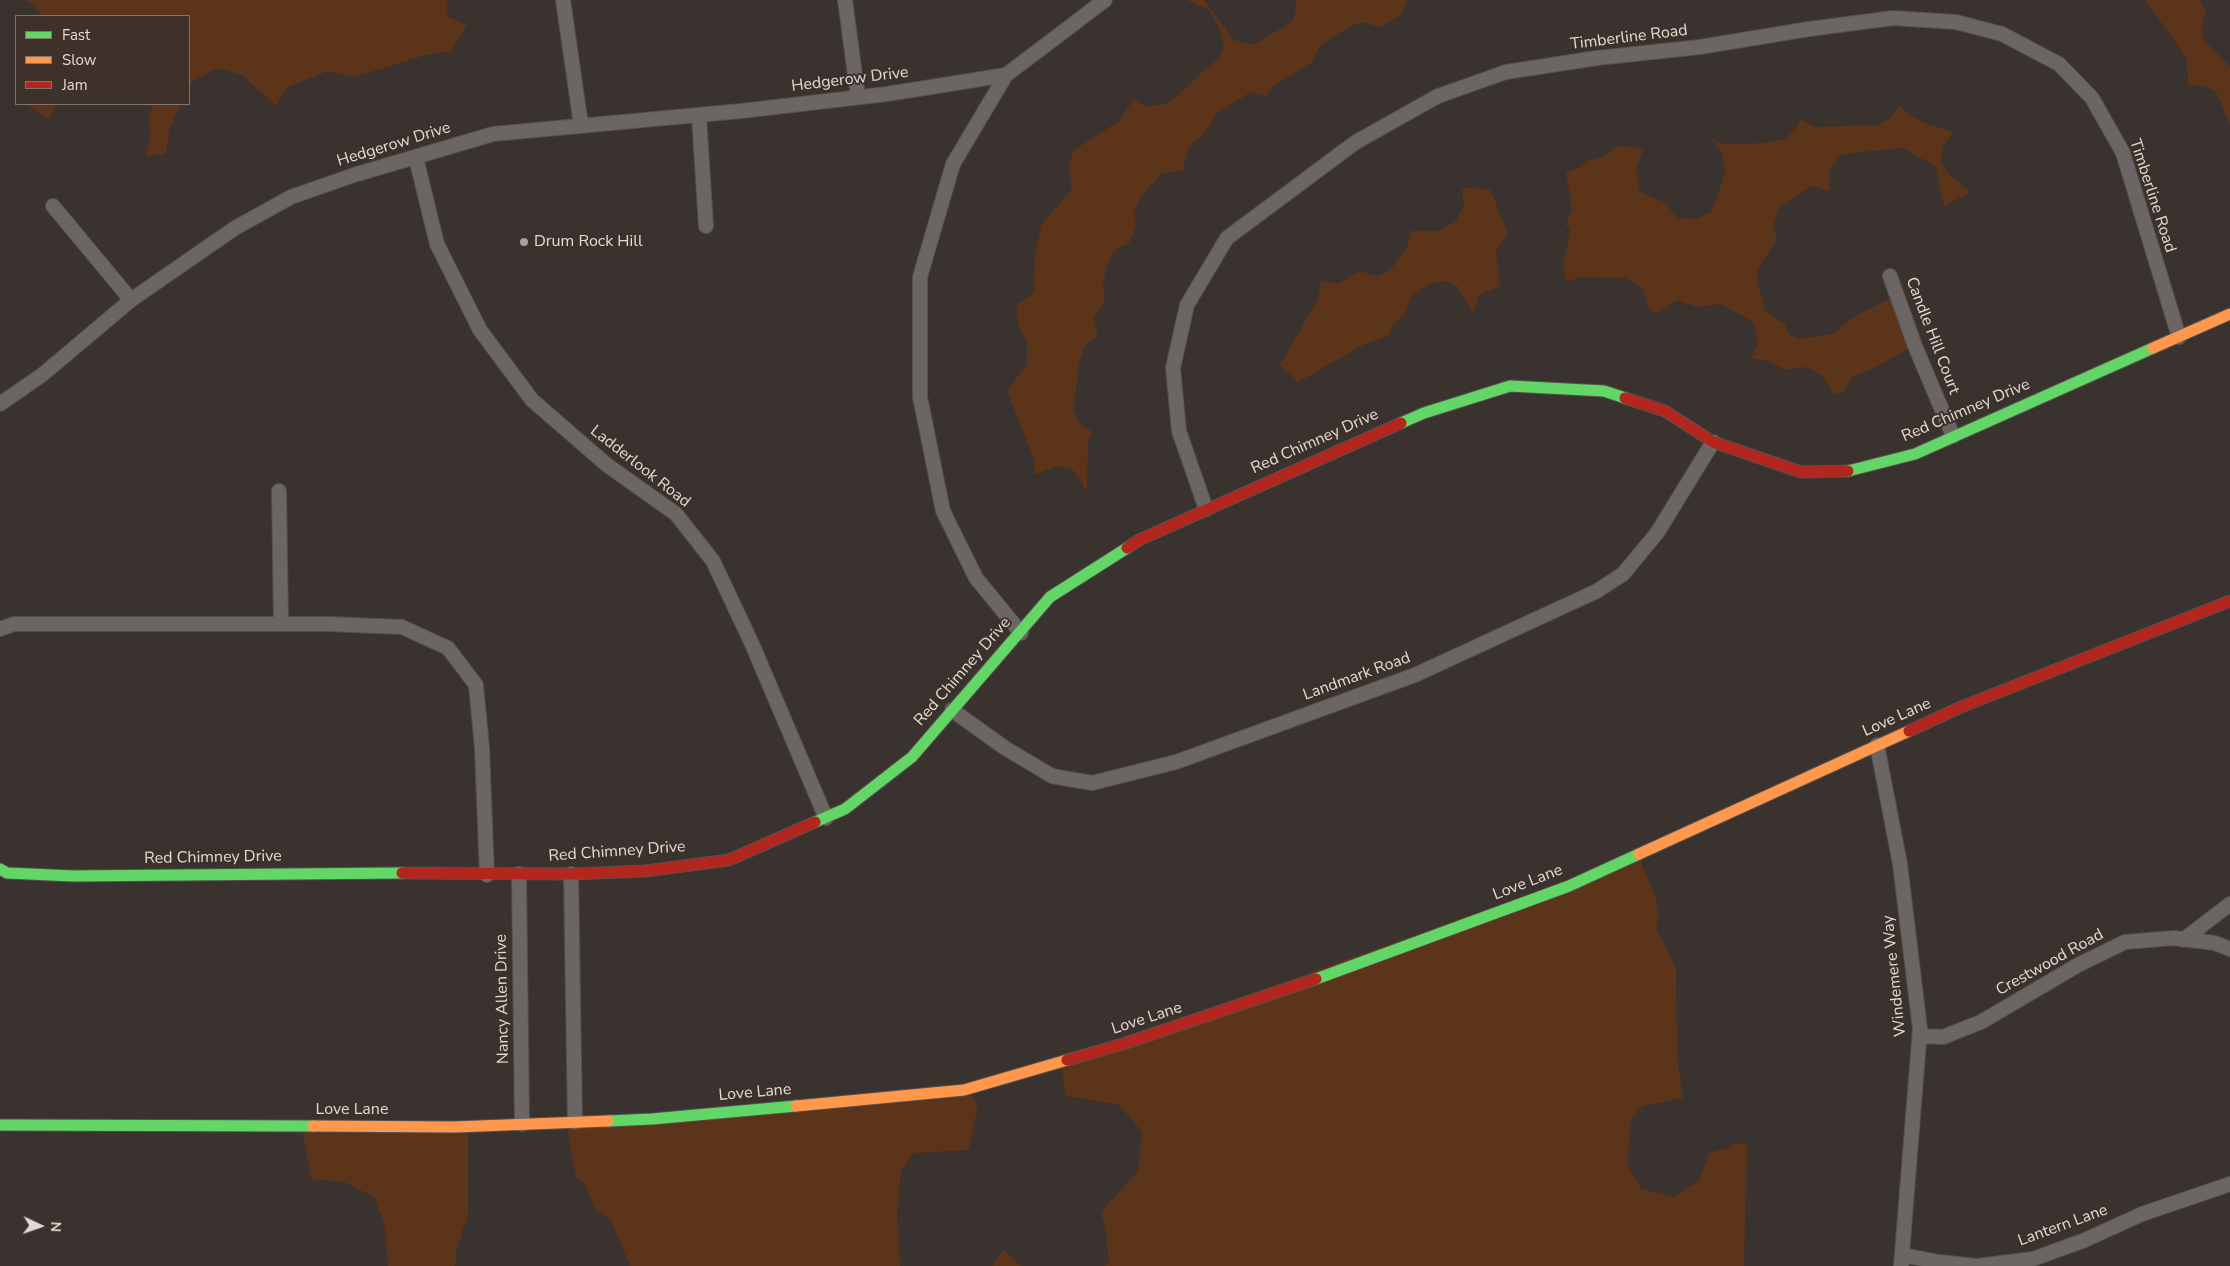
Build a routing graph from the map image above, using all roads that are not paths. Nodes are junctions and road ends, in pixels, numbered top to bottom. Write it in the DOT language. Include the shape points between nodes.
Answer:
graph roads {
  1 [pos="563,0"];
  2 [pos="845,0"];
  3 [pos="1105,0"];
  4 [pos="1006,75"];
  5 [pos="858,97"];
  6 [pos="699,116"];
  7 [pos="581,125"];
  8 [pos="416,158"];
  9 [pos="53,206"];
  10 [pos="706,226"];
  11 [pos="1890,276"];
  12 [pos="131,300"];
  13 [pos="2230,314"];
  14 [pos="2179,337"];
  15 [pos="0,404"];
  16 [pos="1953,436"];
  17 [pos="1713,442"];
  18 [pos="279,491"];
  19 [pos="1206,510"];
  20 [pos="2230,601"];
  21 [pos="282,623"];
  22 [pos="0,629"];
  23 [pos="1021,633"];
  24 [pos="952,710"];
  25 [pos="1877,745"];
  26 [pos="826,818"];
  27 [pos="0,869"];
  28 [pos="519,874"];
  29 [pos="571,874"];
  30 [pos="487,875"];
  31 [pos="2230,904"];
  32 [pos="2183,940"];
  33 [pos="2230,949"];
  34 [pos="1920,1036"];
  35 [pos="576,1122"];
  36 [pos="522,1124"];
  37 [pos="0,1125"];
  38 [pos="2230,1184"];
  39 [pos="1901,1261"];
  1 -- 7 [label="street"];
  2 -- 5 [label="street"];
  3 -- 4 [label="street"];
  4 -- 5 [label="street, Hedgerow Drive"];
  4 -- 23 [label="street" via="953,164 920,277 920,397 944,511 976,578"];
  5 -- 6 [label="street, Hedgerow Drive"];
  6 -- 7 [label="street, Hedgerow Drive"];
  6 -- 10 [label="street"];
  7 -- 8 [label="street, Hedgerow Drive" via="493,134"];
  8 -- 12 [label="street, Hedgerow Drive" via="291,197 235,228"];
  8 -- 26 [label="street, Ladderlook Road" via="437,244 480,330 532,400 607,465 676,514 713,561"];
  9 -- 12 [label="street"];
  11 -- 16 [label="street, Candle Hill Court"];
  12 -- 15 [label="street, Hedgerow Drive" via="42,375"];
  13 -- 14 [label="street, Red Chimney Drive"];
  14 -- 16 [label="street, Red Chimney Drive"];
  14 -- 19 [label="street, Timberline Road" via="2123,153 2092,98 2059,64 2002,34 1956,22 1893,18 1506,72 1438,96 1356,142 1227,238 1187,305 1173,368 1179,431"];
  16 -- 17 [label="street, Red Chimney Drive" via="1915,454 1848,471 1801,472"];
  17 -- 19 [label="street, Red Chimney Drive" via="1665,411 1604,391 1510,386 1424,413"];
  17 -- 24 [label="street, Landmark Road" via="1657,533 1623,574 1597,591 1415,676 1185,759 1092,783 1052,776 1005,748"];
  18 -- 21 [label="street"];
  19 -- 23 [label="street, Red Chimney Drive" via="1139,540 1050,597"];
  20 -- 25 [label="street, Love Lane" via="1961,707"];
  21 -- 22 [label="street" via="14,624"];
  21 -- 30 [label="street" via="402,628 448,648 476,685"];
  23 -- 24 [label="street, Red Chimney Drive"];
  24 -- 26 [label="street, Red Chimney Drive" via="912,757 845,809"];
  25 -- 34 [label="street, Windemere Way" via="1900,864"];
  25 -- 35 [label="street, Love Lane" via="1569,886 1351,967 1123,1044 964,1090 652,1119"];
  26 -- 29 [label="street, Red Chimney Drive" via="729,860 645,871"];
  27 -- 30 [label="street, Red Chimney Drive" via="7,873 73,876"];
  28 -- 29 [label="street, Red Chimney Drive"];
  28 -- 30 [label="street, Red Chimney Drive"];
  28 -- 36 [label="street, Nancy Allen Drive"];
  29 -- 35 [label="street"];
  31 -- 32 [label="street"];
  32 -- 33 [label="street, Crestwood Road" via="2215,943"];
  32 -- 34 [label="street, Crestwood Road" via="2125,942 2078,964 1981,1022 1943,1037"];
  34 -- 39 [label="street, Windemere Way"];
  35 -- 36 [label="street, Love Lane"];
  36 -- 37 [label="street, Love Lane" via="454,1127"];
  38 -- 39 [label="street, Lantern Lane" via="2142,1214 2033,1259 1977,1266"];
}
